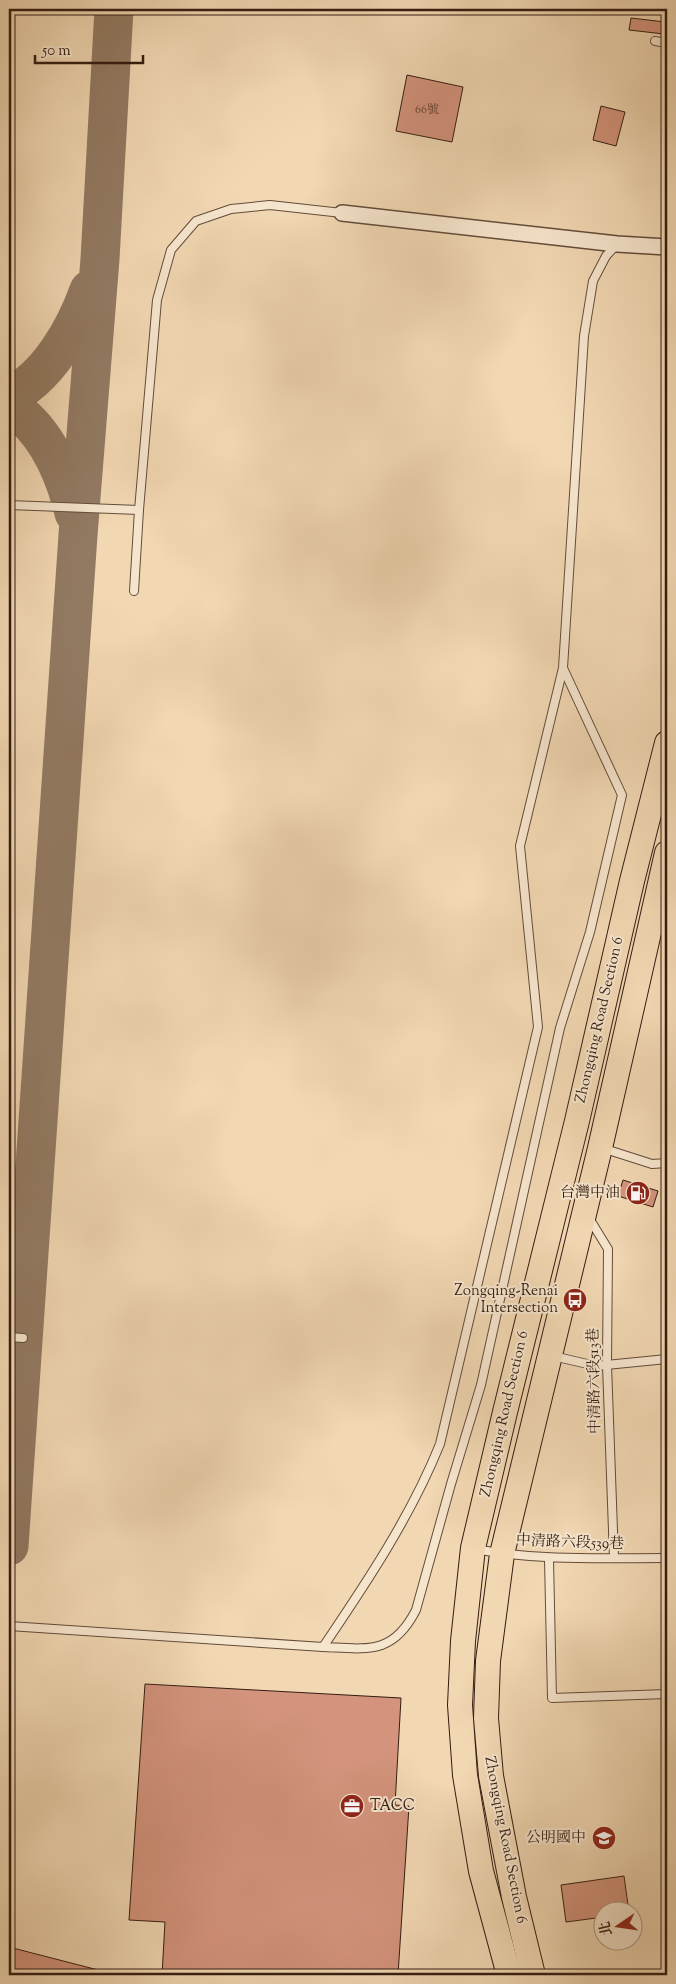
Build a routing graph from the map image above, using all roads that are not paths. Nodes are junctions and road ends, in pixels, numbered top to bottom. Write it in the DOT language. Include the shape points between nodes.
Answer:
graph roads {
  1 [pos="655,41"];
  2 [pos="667,42"];
  3 [pos="342,213"];
  4 [pos="617,244"];
  5 [pos="667,247"];
  6 [pos="9,504"];
  7 [pos="139,510"];
  8 [pos="134,591"];
  9 [pos="563,668"];
  10 [pos="667,743"];
  11 [pos="667,853"];
  12 [pos="650,886"];
  13 [pos="600,1148"];
  14 [pos="667,1164"];
  15 [pos="667,1200"];
  16 [pos="584,1210"];
  17 [pos="667,1220"];
  18 [pos="9,1337"];
  19 [pos="24,1338"];
  20 [pos="548,1355"];
  21 [pos="667,1359"];
  22 [pos="607,1365"];
  23 [pos="473,1548"];
  24 [pos="502,1554"];
  25 [pos="614,1558"];
  26 [pos="667,1558"];
  27 [pos="549,1559"];
  28 [pos="9,1626"];
  29 [pos="323,1647"];
  30 [pos="667,1694"];
  31 [pos="509,1975"];
  32 [pos="534,1975"];
  1 -- 2 [label="lane"];
  3 -- 4 [label="street"];
  3 -- 7 [label="lane" via="270,205 231,209 196,221 172,250 157,300"];
  4 -- 5 [label="street"];
  4 -- 9 [label="lane" via="606,256 593,281 584,336"];
  6 -- 7 [label="lane"];
  7 -- 8 [label="lane"];
  9 -- 29 [label="lane" via="520,846 538,1027 440,1444 425,1480 362,1589"];
  9 -- 29 [label="lane" via="622,795 590,932 560,1028 482,1385 416,1610 408,1626 382,1646"];
  10 -- 12 [label="main road, Zhongqing Road Section 6"];
  11 -- 12 [label="main road, Zhongqing Road Section 6"];
  12 -- 13 [label="main road, Zhongqing Road Section 6"];
  12 -- 23 [label="main road, Zhongqing Road Section 6" via="577,1121"];
  13 -- 14 [label="lane" via="652,1164"];
  13 -- 16 [label="main road, Zhongqing Road Section 6"];
  15 -- 17 [label="lane"];
  16 -- 20 [label="main road, Zhongqing Road Section 6"];
  16 -- 22 [label="lane, 中清路六段513巷" via="608,1248"];
  18 -- 19 [label="lane"];
  20 -- 22 [label="lane" via="596,1366"];
  20 -- 24 [label="main road, Zhongqing Road Section 6"];
  21 -- 22 [label="lane"];
  22 -- 25 [label="lane, 中清路六段513巷"];
  23 -- 24 [label="lane, 中清路六段539巷"];
  23 -- 31 [label="main road, Zhongqing Road Section 6" via="460,1705 465,1776 481,1871"];
  24 -- 27 [label="lane, 中清路六段539巷"];
  24 -- 32 [label="main road, Zhongqing Road Section 6" via="488,1661 486,1718 491,1776 514,1897"];
  25 -- 26 [label="lane, 中清路六段539巷"];
  25 -- 27 [label="lane, 中清路六段539巷"];
  27 -- 30 [label="lane" via="552,1698"];
  28 -- 29 [label="lane"];
}
